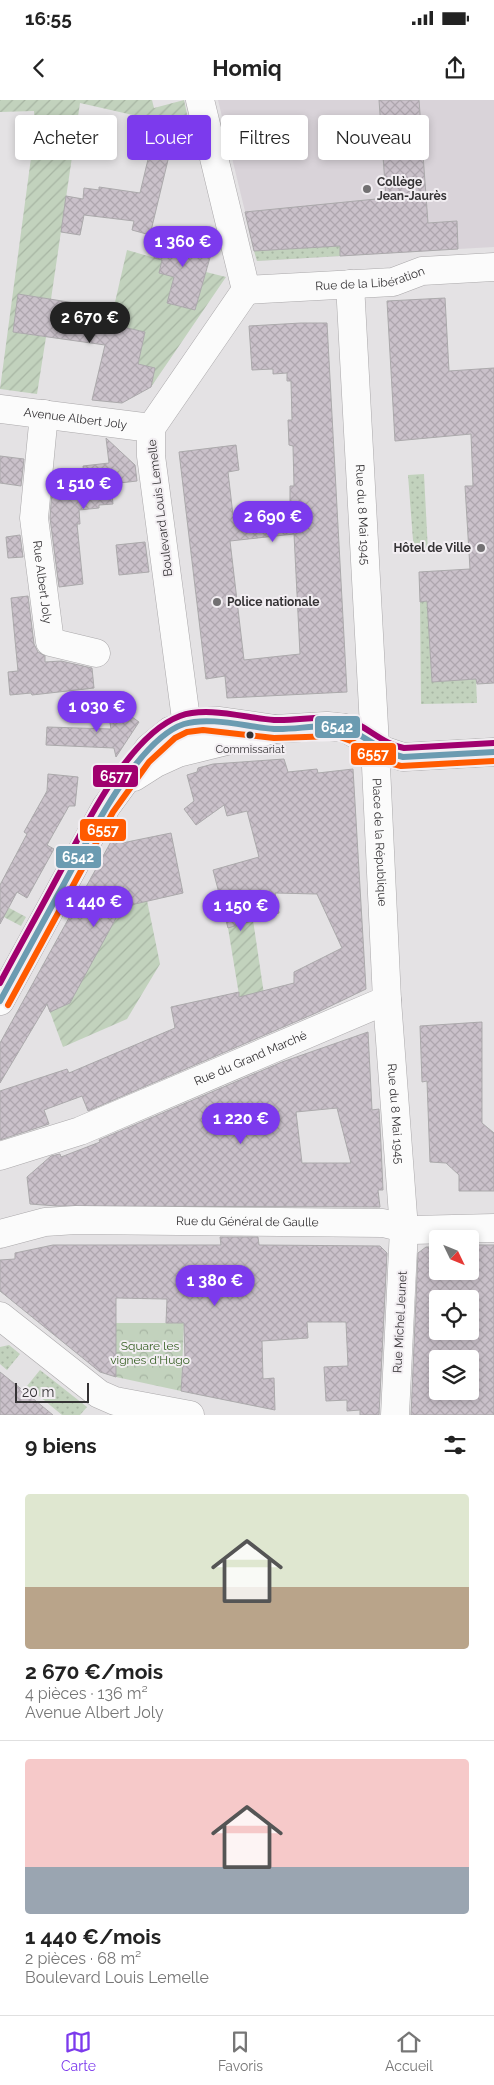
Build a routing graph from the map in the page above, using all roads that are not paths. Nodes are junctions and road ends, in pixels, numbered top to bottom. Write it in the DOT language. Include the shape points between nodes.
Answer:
graph roads {
  1 [pos="200,100"];
  2 [pos="494,267"];
  3 [pos="350,284"];
  4 [pos="246,290"];
  5 [pos="0,409"];
  6 [pos="44,414"];
  7 [pos="151,428"];
  8 [pos="96,653"];
  9 [pos="189,736"];
  10 [pos="375,745"];
  11 [pos="494,752"];
  12 [pos="387,1000"];
  13 [pos="0,1001"];
  14 [pos="0,1156"];
  15 [pos="404,1228"];
  16 [pos="494,1228"];
  17 [pos="0,1234"];
  18 [pos="0,1316"];
  19 [pos="115,1408"];
  20 [pos="190,1415"];
  21 [pos="395,1415"];
  1 -- 4 [label="street"];
  2 -- 3 [label="street, Rue de la Libération" via="422,271 393,282"];
  3 -- 4 [label="street, Rue de la Libération"];
  3 -- 10 [label="street, Rue du 8 Mai 1945"];
  4 -- 7 [label="street, Boulevard Louis Lemelle"];
  5 -- 6 [label="street, Avenue Albert Joly"];
  6 -- 7 [label="street, Avenue Albert Joly"];
  6 -- 8 [label="street, Rue Albert Joly" via="34,518 50,642"];
  7 -- 9 [label="street, Boulevard Louis Lemelle" via="151,456"];
  9 -- 10 [label="street" via="338,727"];
  9 -- 13 [label="street" via="170,731 149,748 115,793"];
  10 -- 11 [label="street" via="393,754 412,757"];
  10 -- 12 [label="street, Place de la République"];
  12 -- 14 [label="street, Rue du Grand Marché" via="80,1131"];
  12 -- 15 [label="street, Rue du 8 Mai 1945"];
  15 -- 16 [label="street, Rue du Général de Gaulle"];
  15 -- 17 [label="street, Rue du Général de Gaulle" via="383,1223 76,1220 45,1222"];
  15 -- 21 [label="street, Rue Michel Jeunet"];
  18 -- 19 [label="street"];
  19 -- 20 [label="street"];
}
